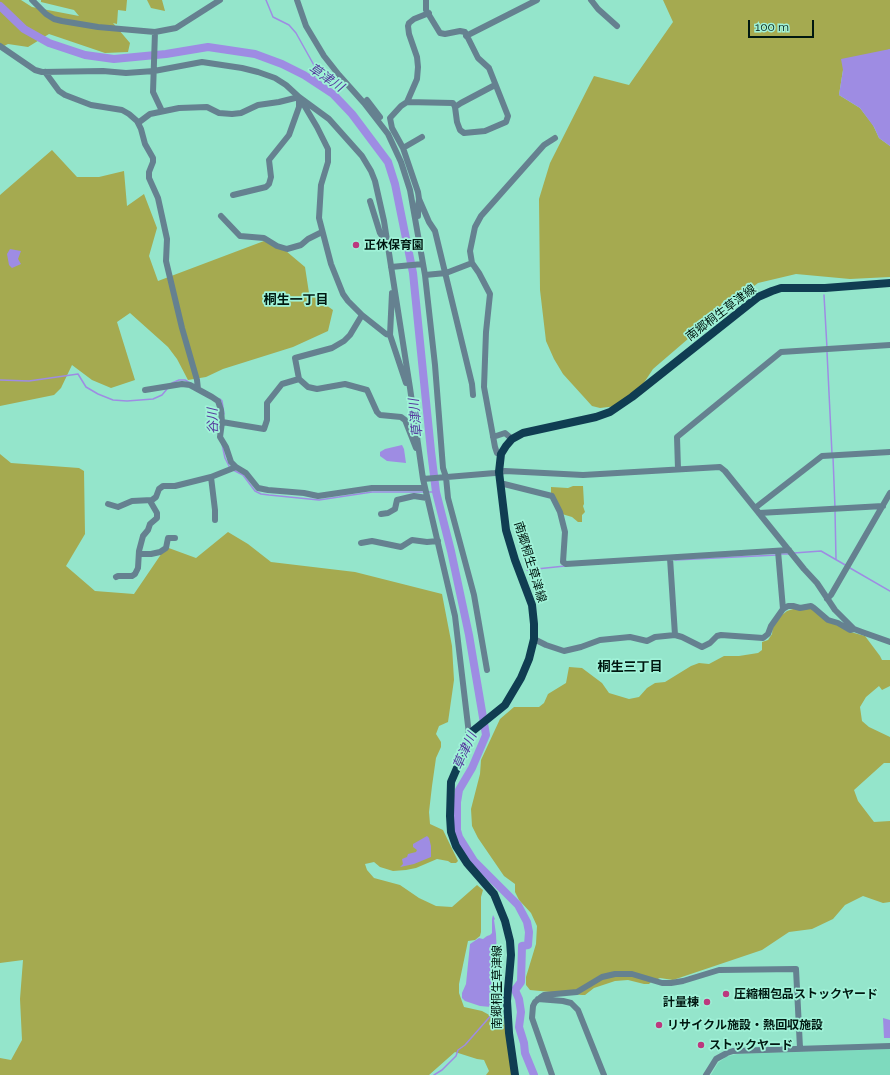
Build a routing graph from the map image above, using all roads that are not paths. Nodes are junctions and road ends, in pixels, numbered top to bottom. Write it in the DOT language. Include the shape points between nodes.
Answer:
graph roads {
  1 [pos="32,0"];
  2 [pos="220,0"];
  3 [pos="297,0"];
  4 [pos="426,0"];
  5 [pos="537,0"];
  6 [pos="591,0"];
  7 [pos="429,13"];
  8 [pos="617,26"];
  9 [pos="154,33"];
  10 [pos="466,36"];
  11 [pos="0,46"];
  12 [pos="154,69"];
  13 [pos="45,72"];
  14 [pos="495,85"];
  15 [pos="299,97"];
  16 [pos="364,102"];
  17 [pos="407,102"];
  18 [pos="455,107"];
  19 [pos="162,111"];
  20 [pos="138,123"];
  21 [pos="397,136"];
  22 [pos="422,137"];
  23 [pos="555,138"];
  24 [pos="403,148"];
  25 [pos="233,195"];
  26 [pos="419,199"];
  27 [pos="370,201"];
  28 [pos="221,216"];
  29 [pos="416,226"];
  30 [pos="322,232"];
  31 [pos="388,247"];
  32 [pos="472,263"];
  33 [pos="421,264"];
  34 [pos="392,267"];
  35 [pos="446,273"];
  36 [pos="425,275"];
  37 [pos="393,281"];
  38 [pos="890,283"];
  39 [pos="362,315"];
  40 [pos="390,335"];
  41 [pos="890,345"];
  42 [pos="299,379"];
  43 [pos="472,384"];
  44 [pos="484,387"];
  45 [pos="410,388"];
  46 [pos="145,390"];
  47 [pos="198,390"];
  48 [pos="473,395"];
  49 [pos="222,422"];
  50 [pos="493,437"];
  51 [pos="512,439"];
  52 [pos="419,450"];
  53 [pos="890,452"];
  54 [pos="501,454"];
  55 [pos="236,467"];
  56 [pos="678,469"];
  57 [pos="499,472"];
  58 [pos="211,477"];
  59 [pos="444,477"];
  60 [pos="425,479"];
  61 [pos="500,484"];
  62 [pos="424,488"];
  63 [pos="890,493"];
  64 [pos="427,498"];
  65 [pos="150,501"];
  66 [pos="108,504"];
  67 [pos="883,506"];
  68 [pos="757,511"];
  69 [pos="381,514"];
  70 [pos="215,520"];
  71 [pos="175,538"];
  72 [pos="438,541"];
  73 [pos="361,543"];
  74 [pos="789,550"];
  75 [pos="778,551"];
  76 [pos="139,554"];
  77 [pos="670,558"];
  78 [pos="116,577"];
  79 [pos="827,599"];
  80 [pos="783,609"];
  81 [pos="854,629"];
  82 [pos="674,636"];
  83 [pos="534,639"];
  84 [pos="890,642"];
  85 [pos="487,670"];
  86 [pos="469,734"];
  87 [pos="538,999"];
  88 [pos="890,1046"];
  89 [pos="800,1048"];
  90 [pos="515,1075"];
  91 [pos="552,1075"];
  92 [pos="604,1075"];
  93 [pos="706,1075"];
  1 -- 9 [label="street" via="46,14 62,21 98,28"];
  2 -- 9 [label="street" via="176,28"];
  3 -- 16 [label="street" via="306,26 324,56"];
  4 -- 7 [label="street" via="426,10"];
  5 -- 10 [label="street"];
  6 -- 8 [label="street"];
  7 -- 10 [label="street" via="440,33 460,31 465,32"];
  7 -- 17 [label="street" via="409,23 408,26 418,67 417,79"];
  9 -- 12 [label="street"];
  10 -- 14 [label="street" via="478,58 489,68"];
  11 -- 13 [label="street" via="35,70"];
  12 -- 13 [label="street" via="126,73"];
  12 -- 15 [label="street" via="202,62 242,68 275,78"];
  12 -- 19 [label="street" via="153,92"];
  13 -- 20 [label="street" via="65,95 91,105 122,110"];
  14 -- 18 [label="street"];
  14 -- 18 [label="street" via="508,116 506,122 485,131 464,133 457,122"];
  15 -- 19 [label="street" via="258,105 232,114 219,113 207,107"];
  15 -- 25 [label="street" via="299,107 290,135 269,160 269,184"];
  15 -- 30 [label="street" via="328,150 328,162 319,199"];
  15 -- 31 [label="street" via="329,119 362,156 371,171"];
  16 -- 21 [label="street" via="367,100"];
  16 -- 29 [label="street" via="388,134 396,151 410,190"];
  17 -- 18 [label="street" via="453,103"];
  17 -- 21 [label="street" via="390,118"];
  19 -- 20 [label="street" via="150,114"];
  20 -- 47 [label="street" via="153,158 149,178 158,198 167,239 166,261"];
  21 -- 24 [label="street"];
  22 -- 24 [label="street"];
  23 -- 32 [label="street" via="544,145 481,216 472,240"];
  24 -- 26 [label="street"];
  26 -- 29 [label="street" via="419,224"];
  26 -- 35 [label="street" via="436,232"];
  27 -- 31 [label="street" via="380,233"];
  28 -- 30 [label="street" via="240,236 264,238 277,246 287,248 301,245"];
  29 -- 33 [label="street"];
  30 -- 39 [label="street" via="343,294"];
  31 -- 34 [label="street"];
  32 -- 35 [label="street"];
  32 -- 44 [label="street" via="490,294"];
  33 -- 34 [label="street"];
  33 -- 36 [label="street"];
  34 -- 37 [label="street"];
  35 -- 36 [label="street"];
  35 -- 43 [label="street"];
  36 -- 59 [label="street"];
  37 -- 40 [label="street"];
  37 -- 45 [label="street"];
  38 -- 51 [label="main road, 南郷桐生草津線" via="825,288 781,288 772,291 758,297 610,412 523,433"];
  39 -- 40 [label="street"];
  39 -- 42 [label="street" via="344,341 332,348 295,358"];
  40 -- 45 [label="street"];
  41 -- 56 [label="street" via="781,352 677,437"];
  42 -- 49 [label="street" via="282,384 267,403 264,429"];
  42 -- 52 [label="street" via="308,387 317,389 346,384 366,390 380,415 401,417 405,420 416,449"];
  43 -- 44 [label="street"];
  43 -- 48 [label="street"];
  44 -- 50 [label="street"];
  45 -- 52 [label="street"];
  46 -- 47 [label="street" via="182,384"];
  47 -- 49 [label="street" via="218,402"];
  49 -- 55 [label="street" via="220,437 231,462"];
  50 -- 51 [label="street" via="505,433"];
  50 -- 54 [label="street" via="497,452"];
  51 -- 54 [label="main road, 南郷桐生草津線"];
  52 -- 60 [label="street"];
  53 -- 68 [label="street" via="822,456"];
  54 -- 57 [label="main road, 南郷桐生草津線"];
  55 -- 58 [label="street"];
  55 -- 62 [label="street" via="246,472 258,488 318,496 372,488"];
  56 -- 57 [label="street" via="583,475"];
  56 -- 68 [label="street" via="720,467"];
  57 -- 59 [label="street"];
  57 -- 61 [label="main road, 南郷桐生草津線"];
  58 -- 65 [label="street" via="175,486 163,486"];
  58 -- 70 [label="street"];
  59 -- 60 [label="street"];
  59 -- 85 [label="street" via="474,595"];
  60 -- 62 [label="street"];
  61 -- 77 [label="street" via="552,496 560,512 565,532 563,562 566,564"];
  61 -- 83 [label="main road, 南郷桐生草津線" via="509,541 532,605"];
  62 -- 64 [label="street"];
  63 -- 67 [label="street"];
  64 -- 69 [label="street" via="414,496 397,500 396,509"];
  64 -- 72 [label="street"];
  65 -- 66 [label="street" via="132,501 118,507"];
  65 -- 76 [label="street" via="157,518 143,536"];
  67 -- 68 [label="street"];
  67 -- 79 [label="street"];
  68 -- 74 [label="street"];
  71 -- 76 [label="street" via="168,538 166,548 160,552"];
  72 -- 73 [label="street" via="412,540 401,547 372,541"];
  72 -- 86 [label="street" via="455,616"];
  74 -- 75 [label="street"];
  74 -- 79 [label="street"];
  75 -- 77 [label="street"];
  75 -- 80 [label="street"];
  76 -- 78 [label="street" via="136,574"];
  77 -- 82 [label="street"];
  79 -- 81 [label="street"];
  80 -- 81 [label="street" via="788,606 811,606 828,620 850,630"];
  80 -- 82 [label="street" via="763,638 721,635 702,647"];
  81 -- 84 [label="street"];
  82 -- 83 [label="street" via="655,637 647,641 630,637 600,640 564,651 546,646"];
  83 -- 86 [label="main road, 南郷桐生草津線" via="521,678 505,705"];
  86 -- 90 [label="main road, 南郷桐生草津線" via="466,750 451,782 451,832 467,863 494,894 505,921 511,955 507,1002"];
  87 -- 89 [label="street" via="544,995 576,992 602,977 615,974 632,974 662,983 671,983 719,970 796,969"];
  87 -- 91 [label="street" via="532,1006 532,1018"];
  87 -- 92 [label="street" via="571,1003 578,1010"];
  88 -- 89 [label="street"];
  89 -- 93 [label="street" via="733,1051 716,1059"];
}
